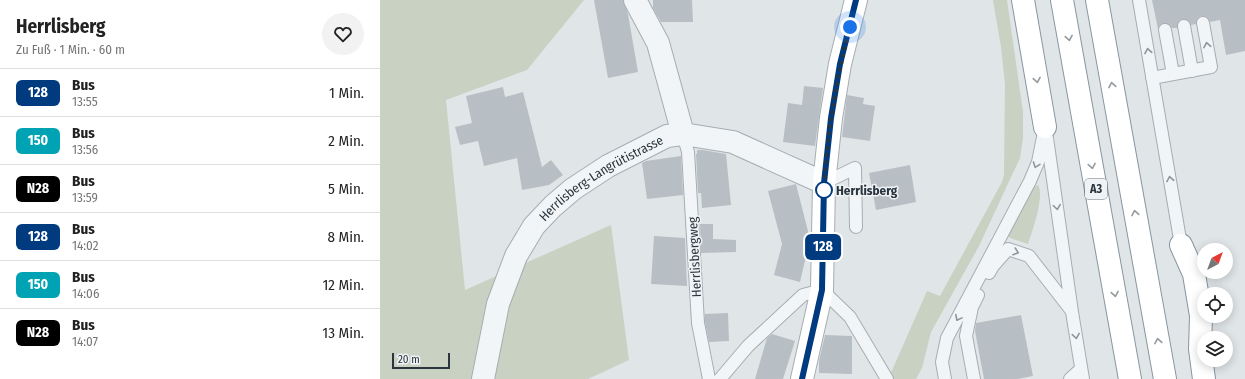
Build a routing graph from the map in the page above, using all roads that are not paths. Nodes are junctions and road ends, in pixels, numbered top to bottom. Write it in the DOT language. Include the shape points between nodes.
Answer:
graph roads {
  1 [pos="635,0"];
  2 [pos="856,0"];
  3 [pos="1023,0"];
  4 [pos="1062,0"];
  5 [pos="1097,0"];
  6 [pos="1139,0"];
  7 [pos="1203,23"];
  8 [pos="1184,26"];
  9 [pos="1165,30"];
  10 [pos="1192,71"];
  11 [pos="1173,74"];
  12 [pos="1152,78"];
  13 [pos="1045,127"];
  14 [pos="683,134"];
  15 [pos="824,183"];
  16 [pos="856,227"];
  17 [pos="1181,245"];
  18 [pos="822,290"];
  19 [pos="1072,312"];
  20 [pos="1082,374"];
  21 [pos="483,379"];
  22 [pos="709,379"];
  23 [pos="720,379"];
  24 [pos="802,379"];
  25 [pos="887,379"];
  26 [pos="945,379"];
  27 [pos="974,379"];
  28 [pos="1070,379"];
  29 [pos="1130,379"];
  30 [pos="1164,379"];
  31 [pos="1204,379"];
  1 -- 14 [label="street" via="658,43"];
  2 -- 15 [label="main road" via="840,64"];
  3 -- 13 [label="main road, one-way"];
  4 -- 29 [label="main road, A3, one-way"];
  30 -- 5 [label="main road, one-way"];
  12 -- 6 [label="lane, one-way"];
  10 -- 7 [label="lane, one-way" via="1211,68"];
  8 -- 10 [label="lane"];
  9 -- 11 [label="lane"];
  10 -- 11 [label="lane"];
  11 -- 12 [label="lane"];
  17 -- 12 [label="lane, one-way"];
  13 -- 19 [label="lane, one-way"];
  13 -- 26 [label="lane, one-way" via="1038,162 1030,181 947,338 942,362"];
  14 -- 15 [label="street, Herrlisberg-Langrütistrasse" via="733,142"];
  14 -- 21 [label="street, Herrlisberg-Langrütistrasse" via="667,136 608,166 558,201 534,226 516,256 498,304"];
  14 -- 22 [label="lane, Herrlisbergweg" via="688,152 698,323"];
  15 -- 16 [label="lane" via="855,168"];
  15 -- 18 [label="main road"];
  17 -- 31 [label="main road" via="1194,274 1201,316 1200,349"];
  18 -- 23 [label="lane" via="804,295 748,346"];
  18 -- 24 [label="main road"];
  18 -- 25 [label="lane" via="850,317"];
  19 -- 20 [label="lane, one-way"];
  27 -- 19 [label="lane, one-way" via="966,336 972,307 993,266 1008,249 1029,256"];
  20 -- 28 [label="lane"];
}
